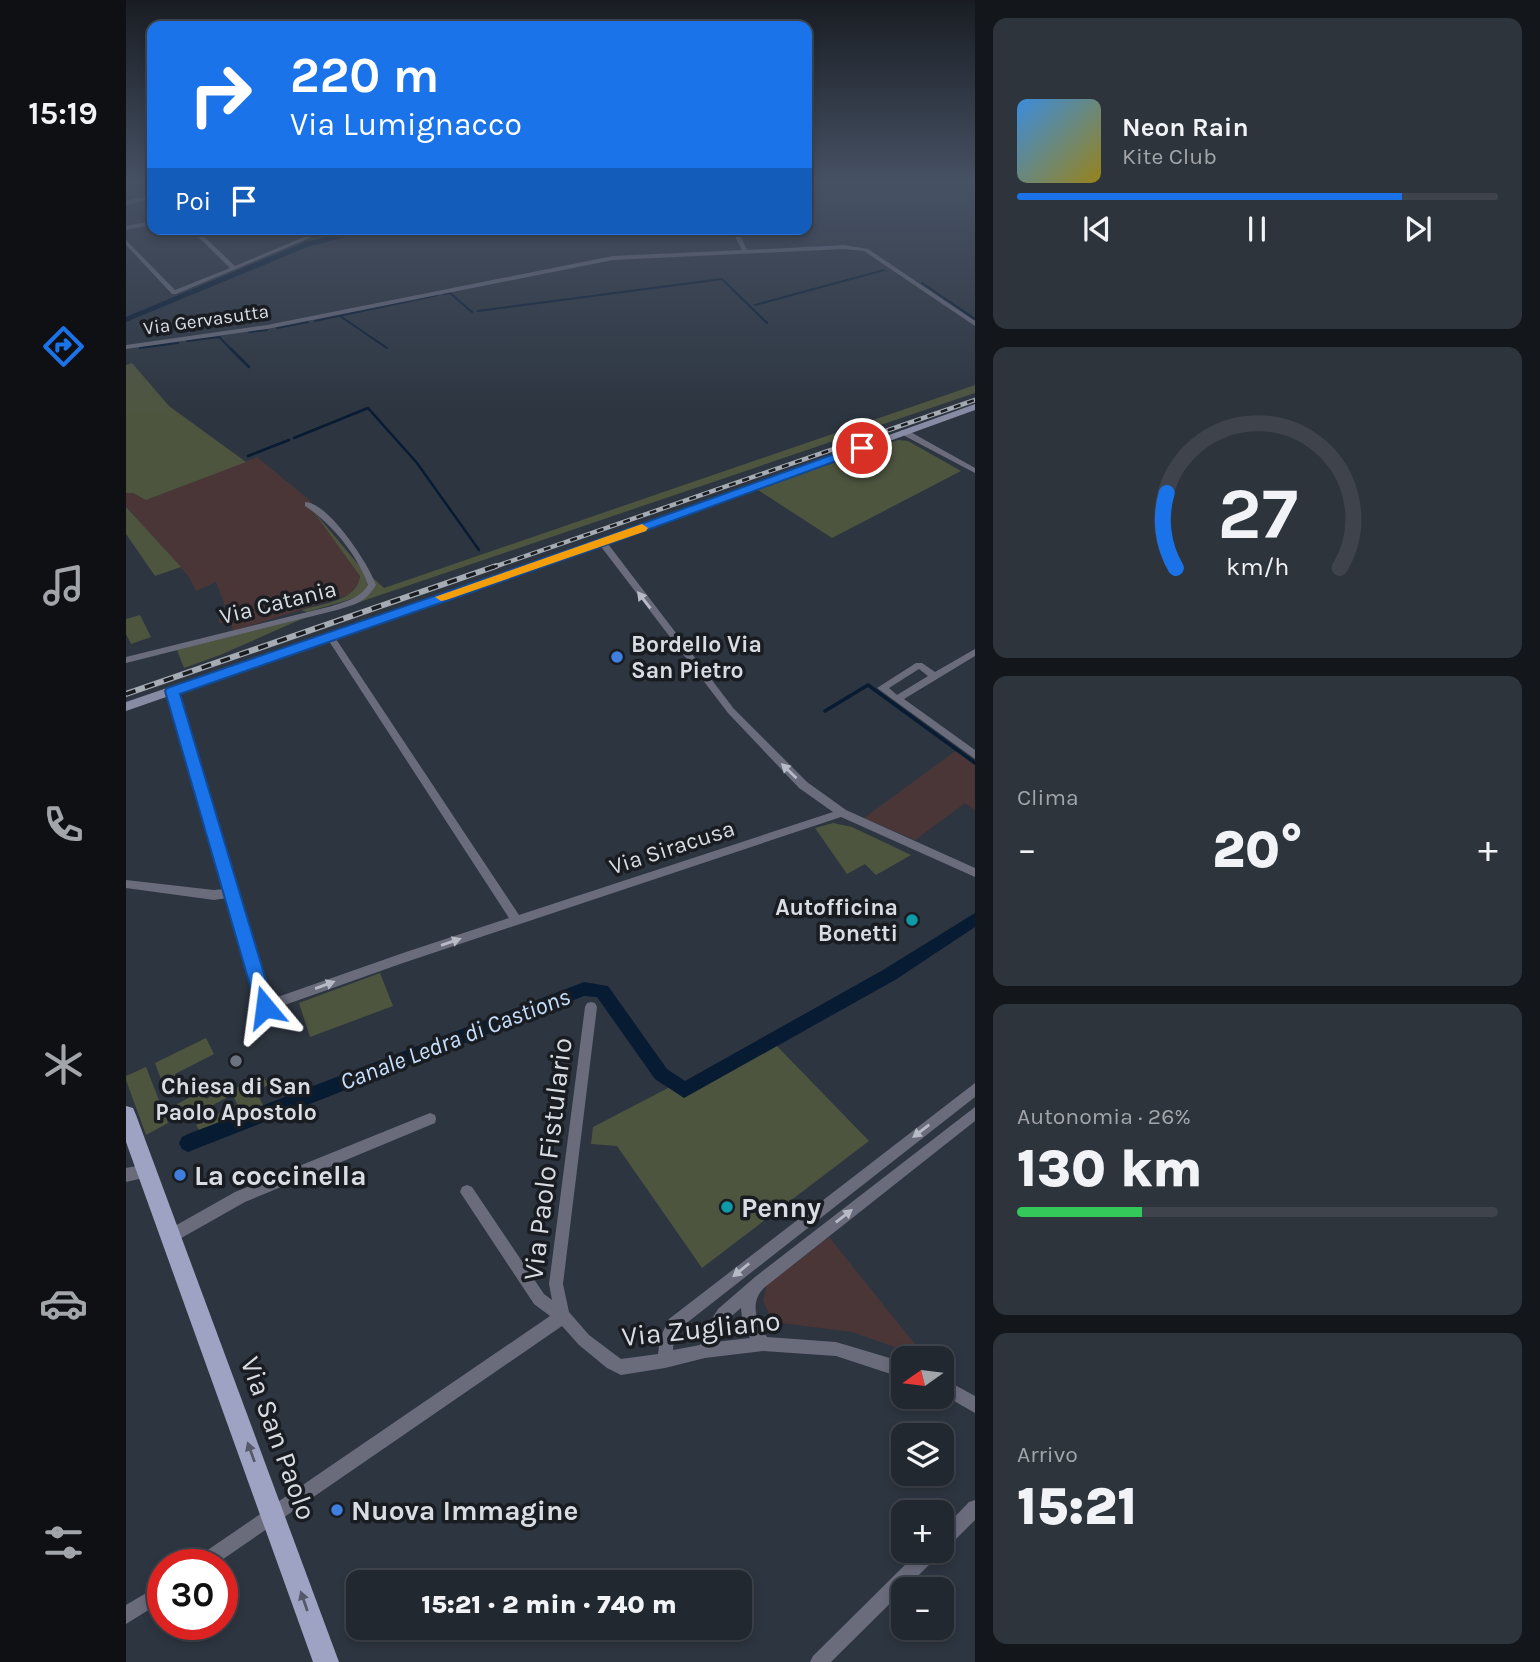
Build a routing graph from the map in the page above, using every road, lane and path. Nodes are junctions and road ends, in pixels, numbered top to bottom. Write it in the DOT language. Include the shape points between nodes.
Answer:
graph roads {
  1 [pos="142,259"];
  2 [pos="224,259"];
  3 [pos="258,259"];
  4 [pos="628,259"];
  5 [pos="876,259"];
  6 [pos="234,268"];
  7 [pos="975,324"];
  8 [pos="126,347"];
  9 [pos="975,407"];
  10 [pos="904,432"];
  11 [pos="975,471"];
  12 [pos="308,504"];
  13 [pos="601,542"];
  14 [pos="329,635"];
  15 [pos="975,652"];
  16 [pos="126,660"];
  17 [pos="934,676"];
  18 [pos="172,691"];
  19 [pos="897,699"];
  20 [pos="126,707"];
  21 [pos="974,752"];
  22 [pos="842,813"];
  23 [pos="975,873"];
  24 [pos="126,884"];
  25 [pos="232,893"];
  26 [pos="516,920"];
  27 [pos="591,1007"];
  28 [pos="975,1089"];
  29 [pos="975,1112"];
  30 [pos="126,1115"];
  31 [pos="430,1119"];
  32 [pos="136,1173"];
  33 [pos="467,1192"];
  34 [pos="171,1236"];
  35 [pos="754,1287"];
  36 [pos="563,1316"];
  37 [pos="763,1344"];
  38 [pos="705,1351"];
  39 [pos="665,1361"];
  40 [pos="891,1366"];
  41 [pos="954,1393"];
  42 [pos="975,1405"];
  43 [pos="975,1508"];
  44 [pos="274,1517"];
  45 [pos="954,1529"];
  46 [pos="225,1549"];
  47 [pos="919,1563"];
  48 [pos="147,1601"];
  49 [pos="126,1615"];
  50 [pos="326,1662"];
  51 [pos="819,1662"];
  1 -- 6 [label="street" via="174,293"];
  2 -- 6 [label="street"];
  3 -- 6 [label="street"];
  4 -- 8 [label="street, Via Gervasutta" via="271,327"];
  5 -- 7 [label="street, Via Gervasutta"];
  9 -- 10 [label="main road"];
  10 -- 11 [label="street"];
  10 -- 13 [label="main road"];
  12 -- 16 [label="street, Via Catania" via="367,572 372,585 363,597"];
  13 -- 14 [label="main road"];
  22 -- 13 [label="street, one-way" via="803,785 731,711"];
  14 -- 18 [label="main road"];
  14 -- 26 [label="street"];
  15 -- 17 [label="street"];
  17 -- 19 [label="street"];
  17 -- 19 [label="street" via="919,665 882,688"];
  18 -- 20 [label="main road"];
  18 -- 25 [label="street"];
  19 -- 21 [label="street"];
  22 -- 23 [label="street"];
  22 -- 26 [label="street, Via Siracusa"];
  24 -- 25 [label="street" via="214,895"];
  25 -- 26 [label="street, Via Siracusa, one-way" via="265,1007"];
  27 -- 36 [label="street, Via Paolo Fistulario" via="556,1284"];
  28 -- 39 [label="street, one-way" via="674,1324"];
  35 -- 29 [label="street, one-way"];
  30 -- 32 [label="main road, Via San Paolo"];
  31 -- 34 [label="street" via="240,1197"];
  32 -- 34 [label="main road, Via San Paolo"];
  33 -- 36 [label="street, Via Paolo Fistulario" via="539,1299"];
  44 -- 34 [label="main road, Via San Paolo, one-way"];
  35 -- 37 [label="street" via="747,1315"];
  35 -- 38 [label="street" via="723,1314"];
  36 -- 39 [label="street, Via Zugliano" via="611,1363 621,1367"];
  36 -- 44 [label="street"];
  37 -- 38 [label="street, Via Zugliano"];
  37 -- 40 [label="street, Via Zugliano" via="836,1349"];
  38 -- 39 [label="street, Via Zugliano"];
  41 -- 42 [label="street"];
  43 -- 45 [label="street"];
  44 -- 46 [label="street"];
  50 -- 44 [label="main road, Via San Paolo, one-way"];
  47 -- 51 [label="street"];
  48 -- 49 [label="street"];
}
